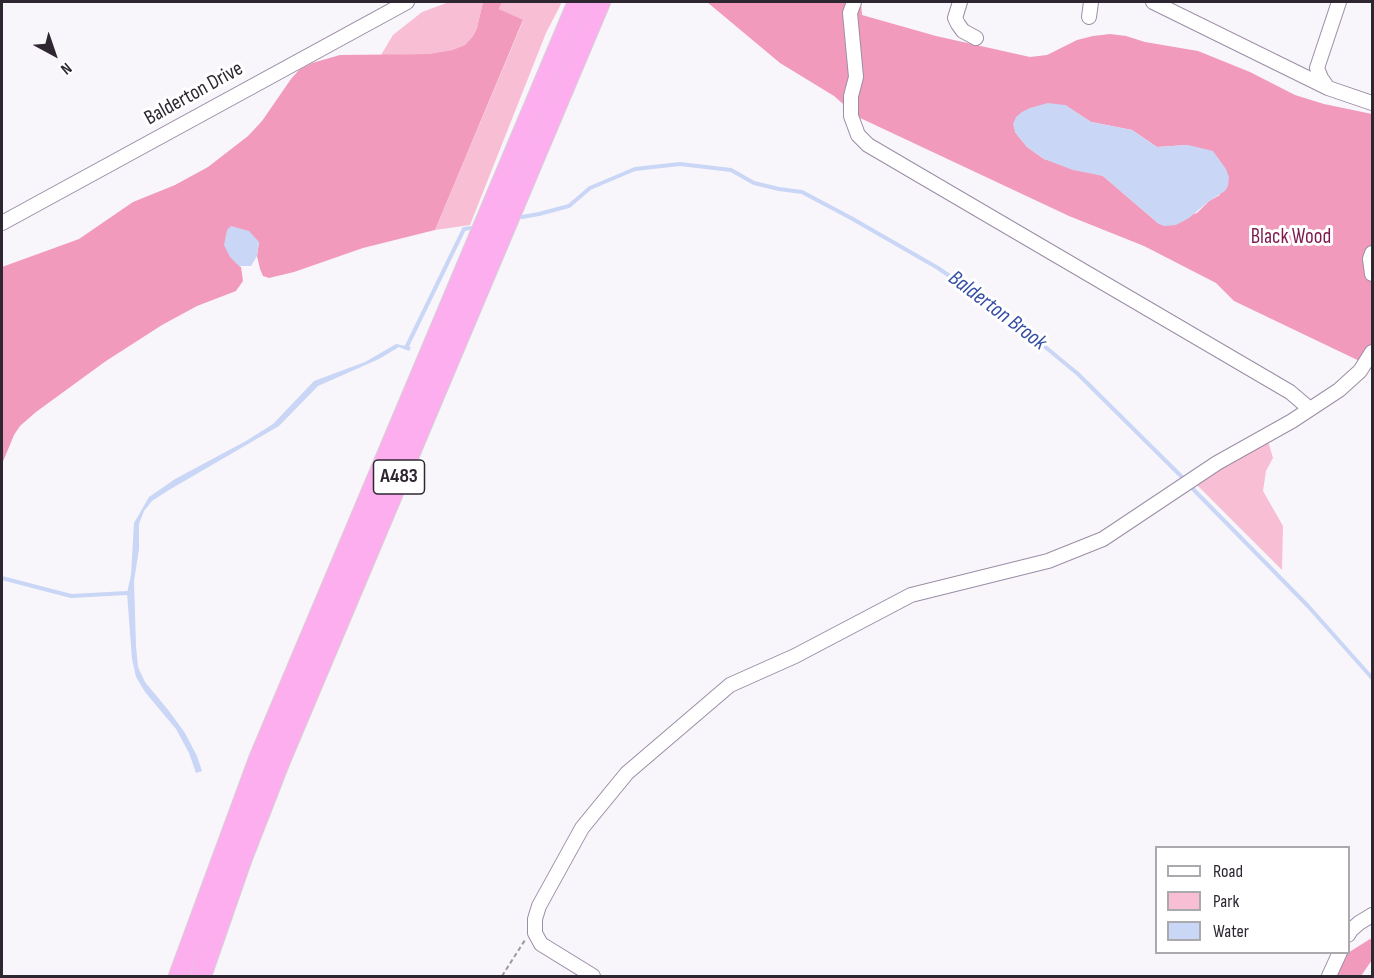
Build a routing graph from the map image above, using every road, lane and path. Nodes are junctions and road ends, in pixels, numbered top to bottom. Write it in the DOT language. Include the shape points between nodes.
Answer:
graph roads {
  1 [pos="407,2"];
  2 [pos="578,2"];
  3 [pos="600,2"];
  4 [pos="854,2"];
  5 [pos="957,2"];
  6 [pos="1091,2"];
  7 [pos="1153,2"];
  8 [pos="1339,2"];
  9 [pos="1089,17"];
  10 [pos="976,38"];
  11 [pos="1329,88"];
  12 [pos="1372,103"];
  13 [pos="2,223"];
  14 [pos="1372,253"];
  15 [pos="1372,274"];
  16 [pos="1372,352"];
  17 [pos="1310,409"];
  18 [pos="1372,915"];
  19 [pos="535,925"];
  20 [pos="1350,931"];
  21 [pos="1339,954"];
  22 [pos="179,976"];
  23 [pos="201,976"];
  24 [pos="502,976"];
  25 [pos="593,976"];
  26 [pos="1329,976"];
  1 -- 13 [label="lane, Balderton Drive"];
  2 -- 22 [label="highway, A483" via="259,759"];
  3 -- 23 [label="highway, A483" via="279,763"];
  4 -- 17 [label="lane" via="850,13 856,77 851,117 858,135 868,145 1290,393"];
  5 -- 10 [label="lane" via="958,24"];
  6 -- 9 [label="lane"];
  7 -- 11 [label="lane"];
  8 -- 11 [label="lane" via="1317,68"];
  11 -- 12 [label="lane"];
  14 -- 15 [label="lane"];
  16 -- 17 [label="lane" via="1360,371"];
  17 -- 19 [label="lane" via="1103,539 1048,561 911,595 730,686 627,773 582,828 539,906"];
  18 -- 20 [label="lane"];
  19 -- 24 [label="path"];
  19 -- 25 [label="lane" via="541,944"];
  21 -- 26 [label="lane"];
}
